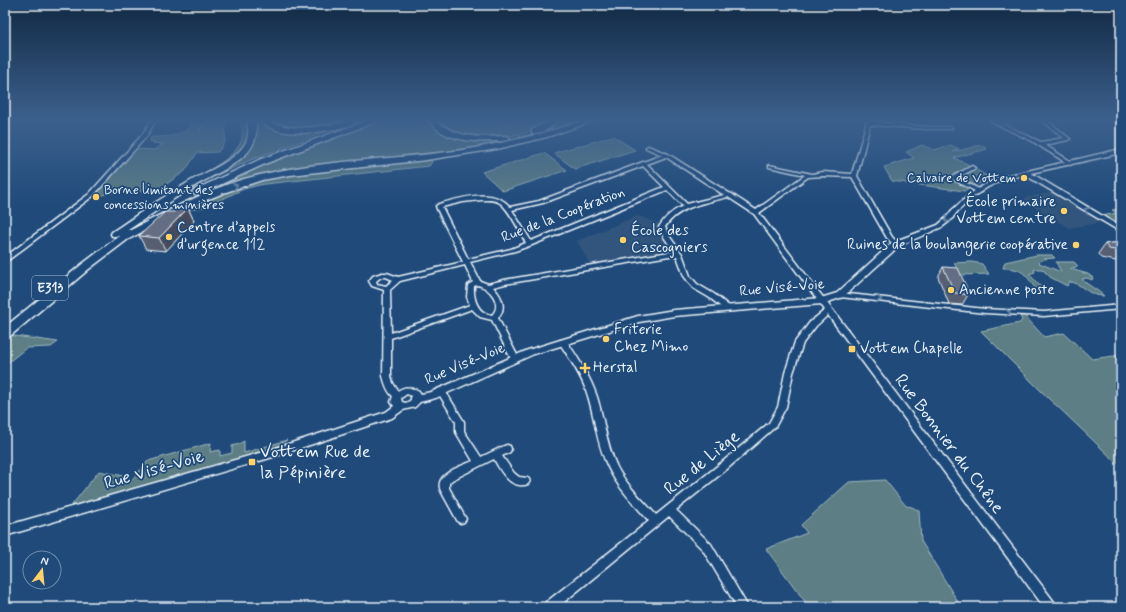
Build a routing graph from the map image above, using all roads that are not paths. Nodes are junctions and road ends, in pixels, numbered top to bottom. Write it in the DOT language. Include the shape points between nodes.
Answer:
graph roads {
  1 [pos="132,150"];
  2 [pos="244,150"];
  3 [pos="284,150"];
  4 [pos="295,150"];
  5 [pos="478,150"];
  6 [pos="654,150"];
  7 [pos="861,150"];
  8 [pos="1049,150"];
  9 [pos="1121,151"];
  10 [pos="666,155"];
  11 [pos="1070,163"];
  12 [pos="643,164"];
  13 [pos="771,166"];
  14 [pos="972,168"];
  15 [pos="1026,173"];
  16 [pos="810,175"];
  17 [pos="854,176"];
  18 [pos="668,188"];
  19 [pos="979,191"];
  20 [pos="730,195"];
  21 [pos="687,206"];
  22 [pos="508,209"];
  23 [pos="756,213"];
  24 [pos="1121,230"];
  25 [pos="124,238"];
  26 [pos="530,244"];
  27 [pos="896,244"];
  28 [pos="95,251"];
  29 [pos="679,254"];
  30 [pos="5,260"];
  31 [pos="466,262"];
  32 [pos="398,279"];
  33 [pos="477,283"];
  34 [pos="490,286"];
  35 [pos="387,289"];
  36 [pos="840,295"];
  37 [pos="822,300"];
  38 [pos="474,306"];
  39 [pos="1121,307"];
  40 [pos="727,308"];
  41 [pos="829,310"];
  42 [pos="494,318"];
  43 [pos="5,325"];
  44 [pos="5,334"];
  45 [pos="387,338"];
  46 [pos="563,342"];
  47 [pos="515,359"];
  48 [pos="441,391"];
  49 [pos="397,396"];
  50 [pos="417,399"];
  51 [pos="401,406"];
  52 [pos="508,449"];
  53 [pos="496,454"];
  54 [pos="479,462"];
  55 [pos="525,481"];
  56 [pos="669,510"];
  57 [pos="461,519"];
  58 [pos="655,521"];
  59 [pos="5,531"];
  60 [pos="549,607"];
  61 [pos="743,607"];
  62 [pos="1051,607"];
  1 -- 30 [label="street" via="91,195"];
  2 -- 28 [label="highway" via="236,158 141,217"];
  3 -- 28 [label="highway, E313" via="235,169 166,206"];
  4 -- 25 [label="highway, E313" via="264,161 186,198"];
  25 -- 5 [label="highway, one-way" via="197,200 265,177 316,168"];
  6 -- 10 [label="street, Rue Bonnier du Chêne"];
  7 -- 17 [label="street"];
  8 -- 11 [label="street"];
  9 -- 11 [label="street, Rue Visé-Voie"];
  10 -- 12 [label="street"];
  10 -- 20 [label="street, Rue Bonnier du Chêne"];
  11 -- 15 [label="street, Rue Visé-Voie"];
  12 -- 18 [label="street"];
  12 -- 22 [label="street" via="538,203"];
  13 -- 16 [label="street"];
  14 -- 19 [label="street" via="953,178"];
  15 -- 19 [label="street, Rue Visé-Voie" via="1003,178"];
  24 -- 15 [label="street, one-way"];
  16 -- 17 [label="street"];
  16 -- 23 [label="street"];
  17 -- 27 [label="street"];
  18 -- 21 [label="street"];
  18 -- 26 [label="street, Rue de la Coopération"];
  19 -- 27 [label="street, Rue Visé-Voie, one-way" via="965,200 945,222"];
  20 -- 21 [label="street"];
  20 -- 23 [label="street, Rue Bonnier du Chêne"];
  21 -- 29 [label="street" via="666,219 662,227"];
  22 -- 26 [label="street"];
  22 -- 31 [label="street" via="502,201 490,198 439,206"];
  23 -- 37 [label="street, Rue Bonnier du Chêne"];
  25 -- 44 [label="highway, E313"];
  26 -- 31 [label="street, Rue de la Coopération"];
  27 -- 36 [label="street, Rue Visé-Voie"];
  28 -- 43 [label="highway, E313"];
  29 -- 34 [label="street" via="512,280"];
  29 -- 40 [label="street" via="687,276 695,286"];
  31 -- 32 [label="street, Rue de la Coopération"];
  31 -- 33 [label="street"];
  32 -- 35 [label="street"];
  32 -- 35 [label="street" via="381,274 372,281 372,284"];
  33 -- 34 [label="street"];
  33 -- 38 [label="street" via="470,289"];
  34 -- 42 [label="street" via="499,303 499,313"];
  35 -- 45 [label="street"];
  36 -- 37 [label="street, Rue Visé-Voie"];
  36 -- 39 [label="street, one-way" via="985,312 1044,314"];
  37 -- 40 [label="street, Rue Visé-Voie"];
  37 -- 41 [label="street, Rue Bonnier du Chêne"];
  38 -- 42 [label="street" via="484,315"];
  38 -- 45 [label="street"];
  40 -- 46 [label="street, Rue Visé-Voie" via="638,319"];
  41 -- 56 [label="street, Rue de Liège" via="813,324 799,342 782,408 772,425"];
  41 -- 62 [label="street, Rue Bonnier du Chêne"];
  42 -- 47 [label="street"];
  45 -- 49 [label="street" via="387,376"];
  46 -- 47 [label="street, Rue Visé-Voie"];
  46 -- 58 [label="street" via="589,386 602,439 616,473"];
  47 -- 48 [label="street, Rue Visé-Voie"];
  48 -- 50 [label="street, Rue Visé-Voie"];
  48 -- 54 [label="street" via="460,422 460,432"];
  49 -- 50 [label="street, Rue Visé-Voie" via="404,391 411,391 416,394"];
  49 -- 51 [label="street" via="396,402"];
  50 -- 51 [label="street, Rue Visé-Voie" via="411,405"];
  51 -- 59 [label="street, Rue Visé-Voie" via="389,415 273,453"];
  52 -- 53 [label="street"];
  53 -- 54 [label="street"];
  53 -- 55 [label="street" via="512,478"];
  54 -- 57 [label="street" via="449,477 443,485"];
  56 -- 58 [label="street, Rue de Liège"];
  56 -- 61 [label="street" via="707,547"];
  58 -- 60 [label="street, Rue de Liège"];
}
